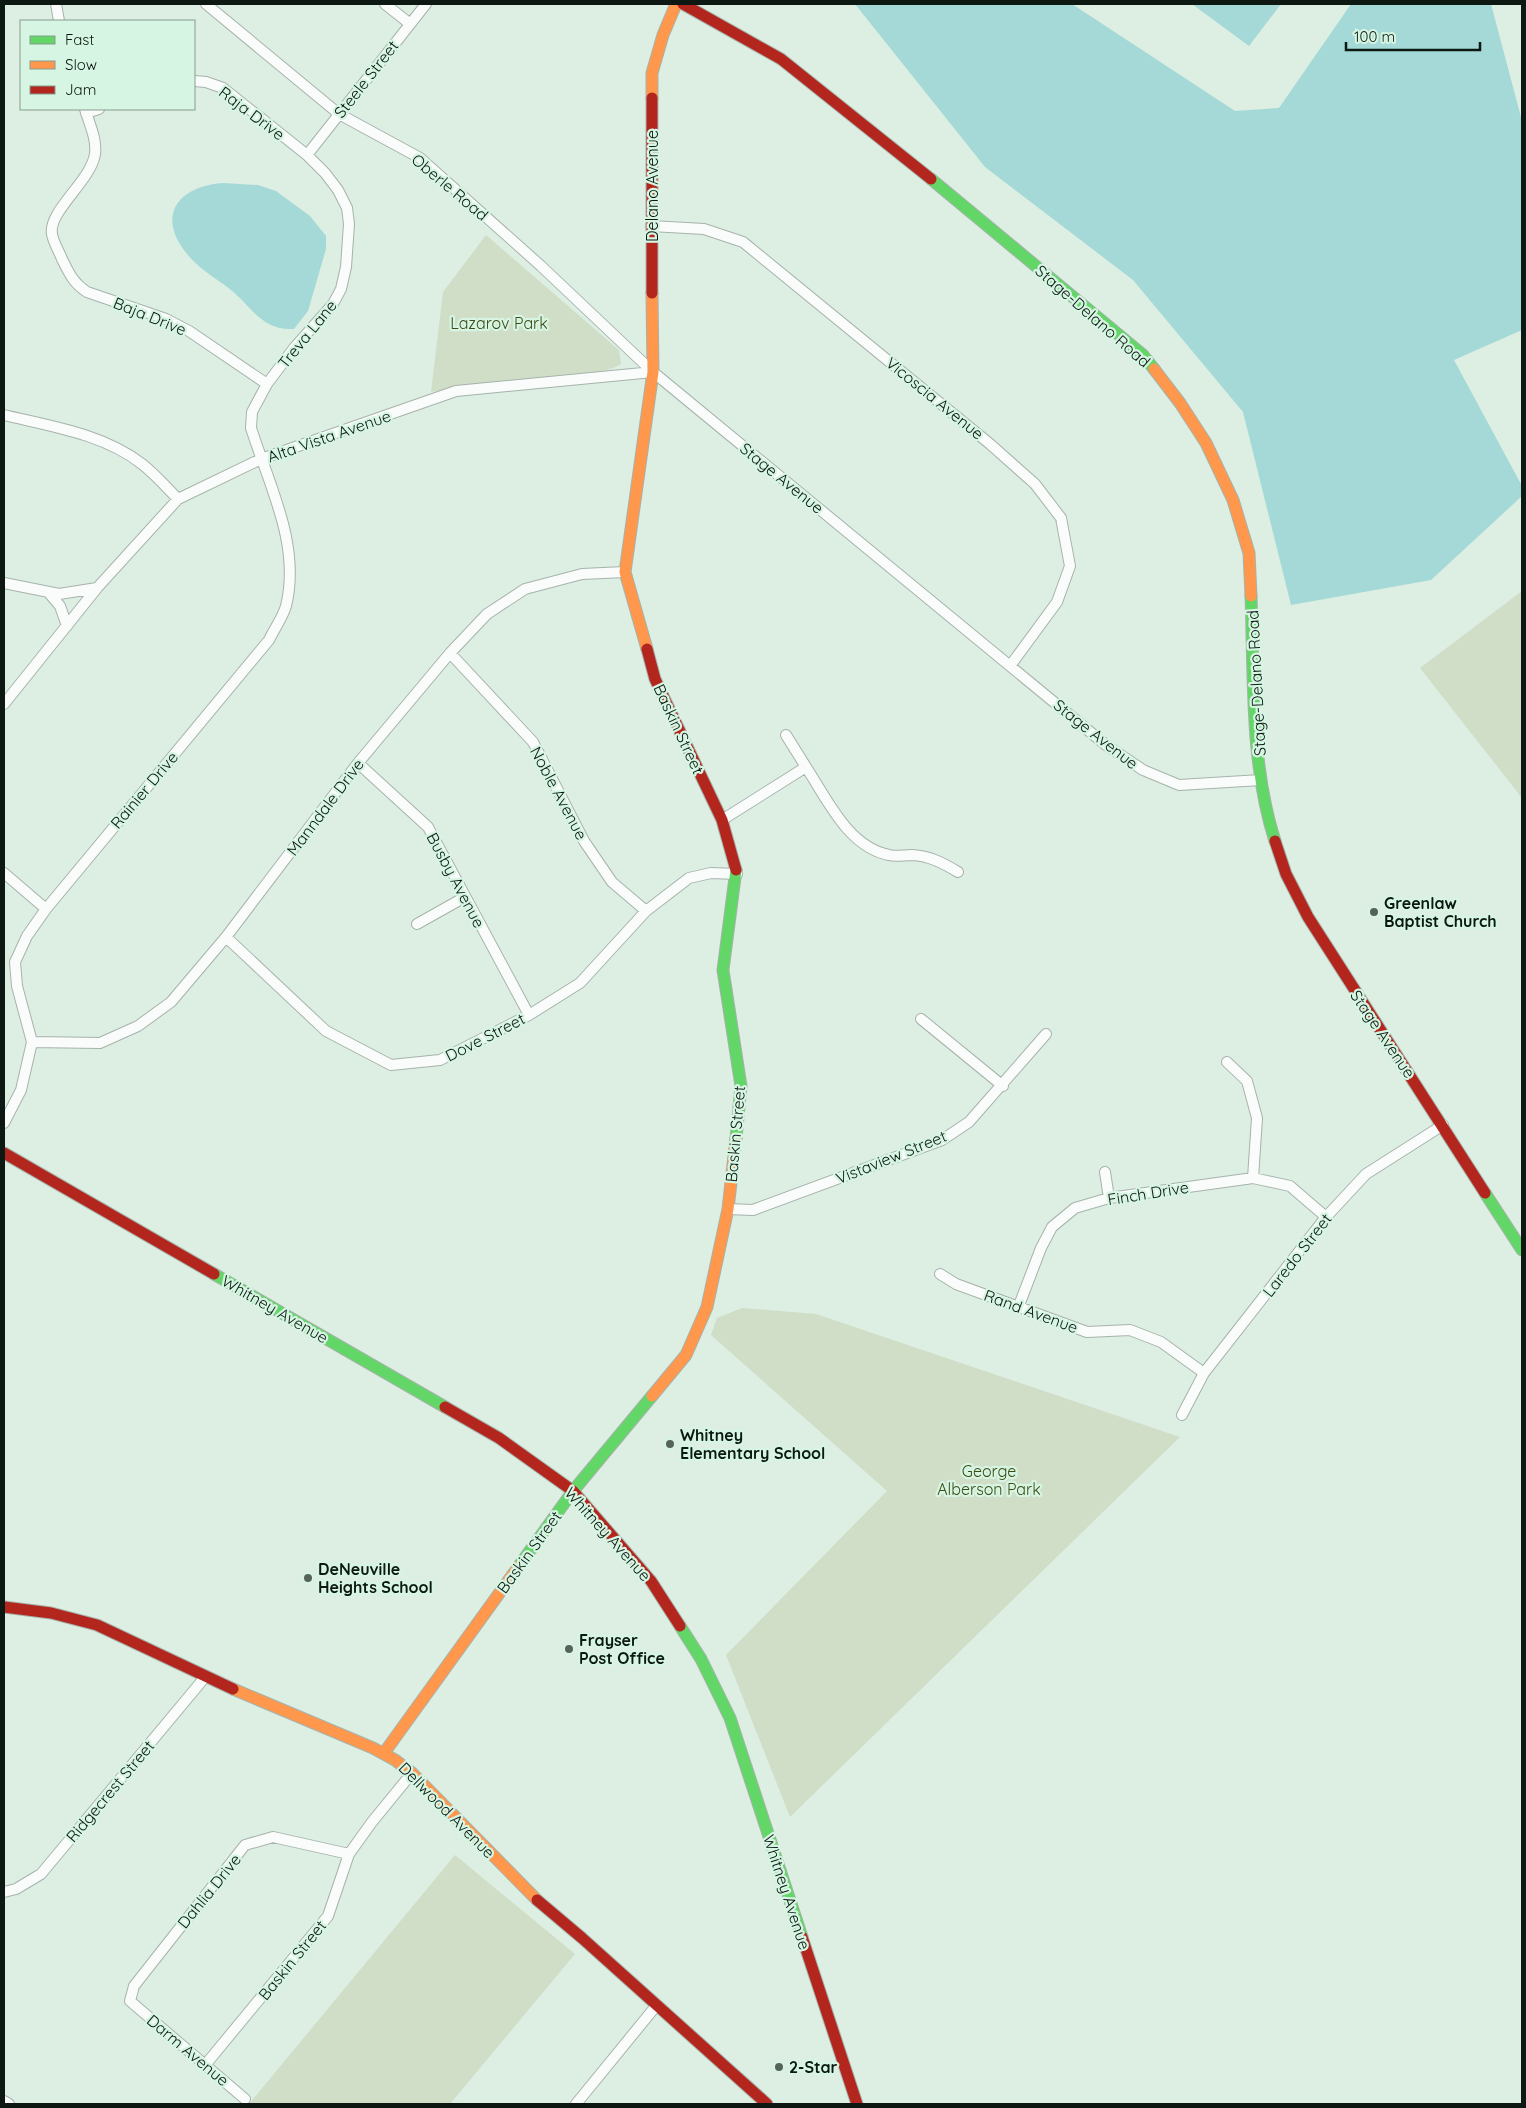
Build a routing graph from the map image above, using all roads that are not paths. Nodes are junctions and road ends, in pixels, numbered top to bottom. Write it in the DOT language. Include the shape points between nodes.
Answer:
graph roads {
  1 [pos="56,4"];
  2 [pos="206,4"];
  3 [pos="385,4"];
  4 [pos="426,4"];
  5 [pos="676,4"];
  6 [pos="683,4"];
  7 [pos="59,20"];
  8 [pos="409,23"];
  9 [pos="195,81"];
  10 [pos="86,111"];
  11 [pos="339,114"];
  12 [pos="307,155"];
  13 [pos="651,226"];
  14 [pos="653,372"];
  15 [pos="267,384"];
  16 [pos="4,415"];
  17 [pos="261,459"];
  18 [pos="178,499"];
  19 [pos="625,572"];
  20 [pos="4,583"];
  21 [pos="97,588"];
  22 [pos="49,593"];
  23 [pos="67,626"];
  24 [pos="450,653"];
  25 [pos="1010,666"];
  26 [pos="4,704"];
  27 [pos="786,735"];
  28 [pos="358,763"];
  29 [pos="806,767"];
  30 [pos="1262,780"];
  31 [pos="722,820"];
  32 [pos="958,872"];
  33 [pos="4,873"];
  34 [pos="737,874"];
  35 [pos="465,897"];
  36 [pos="46,909"];
  37 [pos="646,911"];
  38 [pos="418,924"];
  39 [pos="226,937"];
  40 [pos="529,1015"];
  41 [pos="921,1019"];
  42 [pos="1046,1034"];
  43 [pos="32,1042"];
  44 [pos="1227,1062"];
  45 [pos="1003,1086"];
  46 [pos="4,1123"];
  47 [pos="1443,1125"];
  48 [pos="4,1153"];
  49 [pos="1105,1172"];
  50 [pos="1253,1178"];
  51 [pos="1109,1198"];
  52 [pos="728,1209"];
  53 [pos="1326,1217"];
  54 [pos="1522,1250"];
  55 [pos="940,1274"];
  56 [pos="1018,1308"];
  57 [pos="1204,1373"];
  58 [pos="1182,1415"];
  59 [pos="573,1491"];
  60 [pos="4,1607"];
  61 [pos="206,1676"];
  62 [pos="384,1754"];
  63 [pos="412,1773"];
  64 [pos="349,1854"];
  65 [pos="4,1892"];
  66 [pos="130,2001"];
  67 [pos="656,2006"];
  68 [pos="206,2064"];
  69 [pos="245,2099"];
  70 [pos="4,2101"];
  71 [pos="9,2104"];
  72 [pos="576,2104"];
  73 [pos="767,2104"];
  74 [pos="857,2104"];
  1 -- 7 [label="street"];
  2 -- 11 [label="street, Oberle Road"];
  3 -- 8 [label="street"];
  4 -- 8 [label="street, Steele Street"];
  5 -- 13 [label="main road, Delano Avenue" via="652,73"];
  6 -- 30 [label="main road, Stage-Delano Road" via="782,58 1143,356 1180,403 1206,444 1233,500 1249,553 1255,712"];
  8 -- 11 [label="street, Steele Street"];
  9 -- 12 [label="street, Raja Drive" via="223,88"];
  10 -- 15 [label="street, Baja Drive" via="95,154 82,182 52,222 52,235 70,277 87,292 166,319 189,331"];
  11 -- 12 [label="street, Steele Street"];
  11 -- 14 [label="street, Oberle Road" via="420,158"];
  12 -- 15 [label="street, Treva Lane" via="338,190 346,208 349,224 346,267 341,289 333,304"];
  13 -- 14 [label="main road, Delano Avenue"];
  13 -- 25 [label="street, Vicoscia Avenue" via="704,229 743,242 1035,484 1061,518 1070,566 1058,602"];
  14 -- 17 [label="street, Alta Vista Avenue" via="456,391"];
  14 -- 19 [label="main road, Baskin Street"];
  14 -- 25 [label="street, Stage Avenue"];
  15 -- 17 [label="street, Treva Lane" via="252,412 251,428"];
  16 -- 18 [label="street" via="108,444 142,464"];
  17 -- 18 [label="street, Alta Vista Avenue"];
  17 -- 36 [label="street, Rainier Drive" via="285,528 290,555 286,607 269,640"];
  18 -- 21 [label="street, Alta Vista Avenue"];
  19 -- 24 [label="street, Manndale Drive" via="582,574 525,589 487,614"];
  19 -- 31 [label="main road, Baskin Street" via="655,679"];
  20 -- 22 [label="street"];
  21 -- 22 [label="street"];
  21 -- 23 [label="street, Alta Vista Avenue"];
  22 -- 23 [label="street" via="60,606"];
  23 -- 26 [label="street, Alta Vista Avenue"];
  24 -- 28 [label="street, Manndale Drive"];
  24 -- 37 [label="street, Noble Avenue" via="533,742 584,841 612,882"];
  25 -- 30 [label="street, Stage Avenue" via="1106,745 1143,770 1179,785"];
  27 -- 29 [label="street"];
  28 -- 35 [label="street, Busby Avenue" via="428,827"];
  28 -- 39 [label="street, Manndale Drive"];
  29 -- 31 [label="street"];
  29 -- 32 [label="street" via="848,830 867,848 890,856 936,859"];
  30 -- 47 [label="main road, Stage Avenue" via="1271,828 1286,874 1308,918"];
  31 -- 34 [label="main road, Baskin Street"];
  33 -- 36 [label="street"];
  34 -- 37 [label="street, Dove Street" via="711,873 689,878"];
  34 -- 52 [label="main road, Baskin Street" via="723,970 741,1086"];
  35 -- 38 [label="street"];
  35 -- 40 [label="street, Busby Avenue"];
  36 -- 43 [label="street, Rainier Drive" via="26,936 15,962 17,986"];
  37 -- 40 [label="street, Dove Street" via="580,983"];
  39 -- 40 [label="street, Dove Street" via="326,1031 391,1064 440,1060"];
  39 -- 43 [label="street, Manndale Drive" via="171,1002 138,1026 100,1043"];
  41 -- 45 [label="street"];
  42 -- 45 [label="street, Vistaview Street"];
  43 -- 46 [label="street, Rainier Drive" via="21,1090"];
  44 -- 50 [label="street" via="1247,1081 1257,1118"];
  45 -- 52 [label="street, Vistaview Street" via="969,1122 942,1140 753,1210"];
  47 -- 53 [label="street, Laredo Street" via="1366,1174"];
  47 -- 54 [label="main road, Stage Avenue"];
  48 -- 59 [label="main road, Whitney Avenue" via="499,1438"];
  49 -- 51 [label="street"];
  50 -- 51 [label="street, Finch Drive"];
  50 -- 53 [label="street, Finch Drive" via="1290,1186"];
  51 -- 56 [label="street, Finch Drive" via="1075,1208 1052,1227"];
  52 -- 59 [label="main road, Baskin Street" via="707,1307 686,1355"];
  53 -- 57 [label="street, Laredo Street"];
  55 -- 56 [label="street, Rand Avenue" via="956,1284"];
  56 -- 57 [label="street, Rand Avenue" via="1087,1332 1130,1330 1162,1342"];
  57 -- 58 [label="street, Laredo Street"];
  59 -- 62 [label="main road, Baskin Street"];
  59 -- 74 [label="main road, Whitney Avenue" via="651,1581 700,1659 730,1718"];
  60 -- 61 [label="main road, Dellwood Avenue" via="51,1613 97,1625"];
  61 -- 62 [label="main road, Dellwood Avenue"];
  61 -- 65 [label="street, Ridgecrest Street" via="41,1874 16,1889"];
  62 -- 63 [label="main road, Dellwood Avenue"];
  63 -- 64 [label="street, Baskin Street"];
  63 -- 67 [label="main road, Dellwood Avenue" via="533,1897"];
  64 -- 66 [label="street, Dahlia Drive" via="273,1837 246,1846 134,1986"];
  64 -- 68 [label="street, Baskin Street" via="328,1916"];
  66 -- 68 [label="street, Darm Avenue"];
  67 -- 72 [label="street"];
  67 -- 73 [label="main road, Dellwood Avenue"];
  68 -- 69 [label="street, Darm Avenue"];
  70 -- 71 [label="street"];
}
